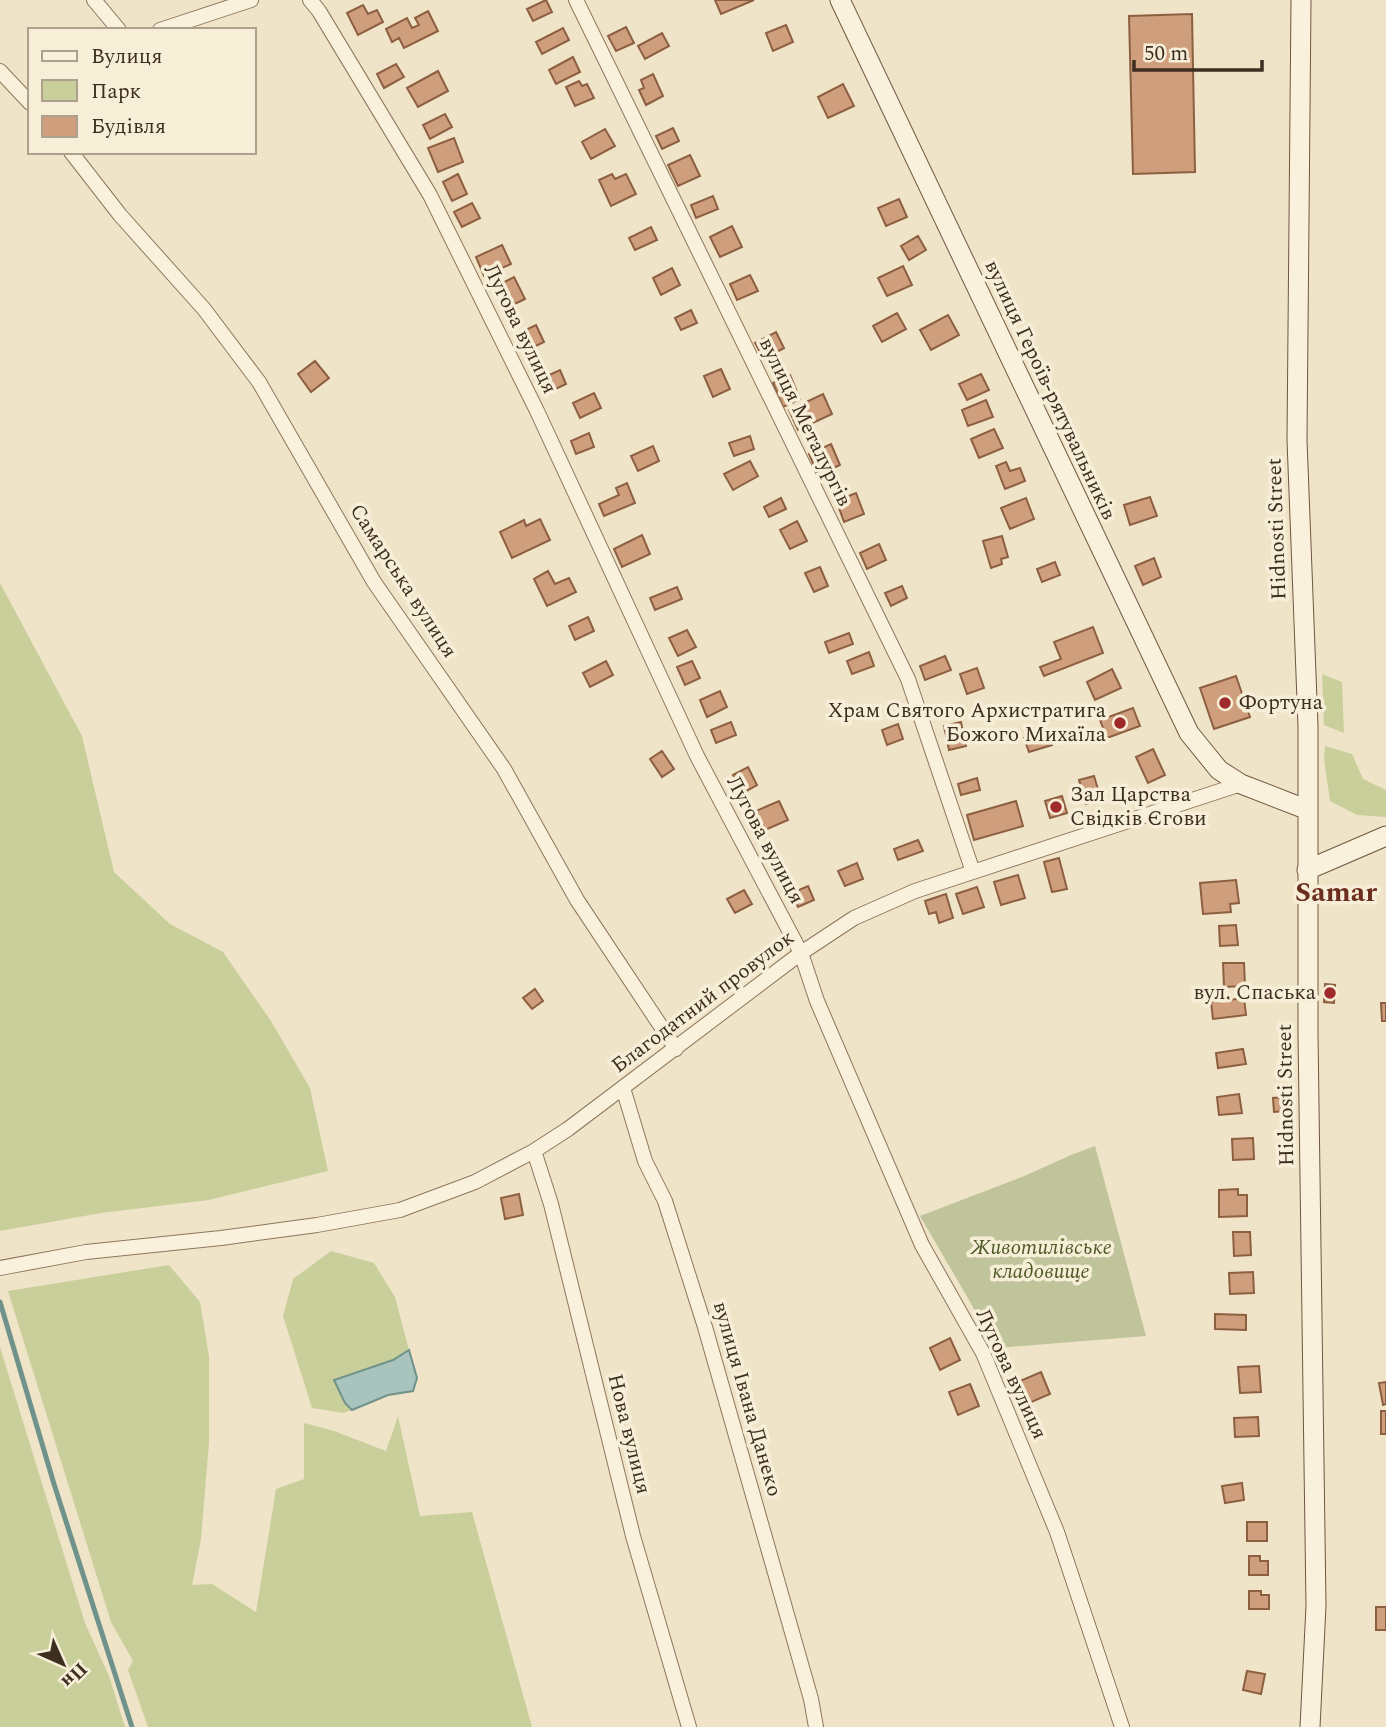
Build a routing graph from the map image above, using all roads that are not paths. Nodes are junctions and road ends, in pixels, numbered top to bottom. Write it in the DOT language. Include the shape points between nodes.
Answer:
graph roads {
  1 [pos="94,0"];
  2 [pos="251,0"];
  3 [pos="310,0"];
  4 [pos="576,0"];
  5 [pos="840,0"];
  6 [pos="1301,0"];
  7 [pos="117,28"];
  8 [pos="166,28"];
  9 [pos="0,71"];
  10 [pos="28,101"];
  11 [pos="73,154"];
  12 [pos="1241,783"];
  13 [pos="1308,810"];
  14 [pos="1386,836"];
  15 [pos="1307,870"];
  16 [pos="973,872"];
  17 [pos="801,953"];
  18 [pos="676,1049"];
  19 [pos="623,1088"];
  20 [pos="534,1151"];
  21 [pos="0,1268"];
  22 [pos="689,1727"];
  23 [pos="816,1727"];
  24 [pos="1122,1727"];
  25 [pos="1310,1727"];
  1 -- 7 [label="street"];
  2 -- 8 [label="street"];
  3 -- 17 [label="street, Лугова вулиця" via="430,195 537,411 696,756"];
  4 -- 16 [label="street, вулиця Металургів" via="908,679"];
  5 -- 12 [label="main road, вулиця Героїв-рятувальників" via="1184,724 1205,756"];
  6 -- 13 [label="main road, Hidnosti Street" via="1297,440"];
  9 -- 10 [label="street"];
  11 -- 18 [label="street, Самарська вулиця" via="204,309 259,382 374,582 504,769 577,900"];
  12 -- 13 [label="main road, вулиця Героїв-рятувальників"];
  12 -- 16 [label="street, Благодатний провулок"];
  13 -- 15 [label="main road, Hidnosti Street"];
  14 -- 15 [label="main road"];
  15 -- 25 [label="main road, Hidnosti Street" via="1316,1606"];
  16 -- 17 [label="street, Благодатний провулок" via="854,918"];
  17 -- 18 [label="street, Благодатний провулок"];
  17 -- 24 [label="street, Лугова вулиця" via="817,1001 922,1245 983,1353 1057,1532"];
  18 -- 19 [label="street, Благодатний провулок"];
  19 -- 20 [label="street, Благодатний провулок"];
  19 -- 23 [label="street, вулиця Івана Данеко" via="645,1161 666,1201 705,1327"];
  20 -- 21 [label="street, Благодатний провулок" via="475,1182 400,1210"];
  20 -- 22 [label="street, Нова вулиця" via="633,1536"];
}
